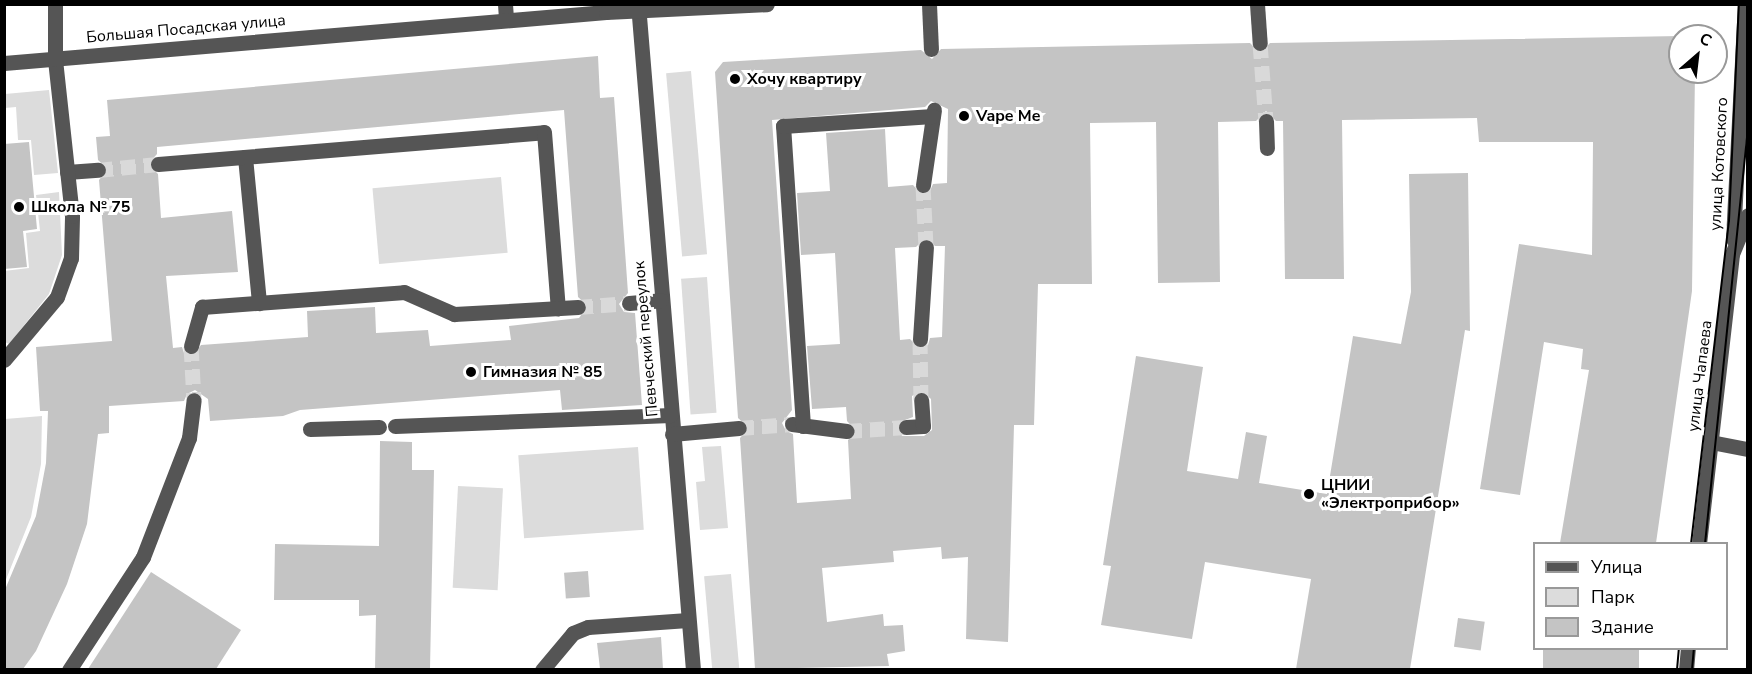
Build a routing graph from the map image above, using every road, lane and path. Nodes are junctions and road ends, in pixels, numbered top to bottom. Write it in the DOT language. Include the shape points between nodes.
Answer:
graph roads {
  1 [pos="55,4"];
  2 [pos="767,4"];
  3 [pos="929,4"];
  4 [pos="1257,4"];
  5 [pos="1745,4"];
  6 [pos="638,8"];
  7 [pos="506,12"];
  8 [pos="1260,43"];
  9 [pos="931,49"];
  10 [pos="55,59"];
  11 [pos="4,63"];
  12 [pos="1266,121"];
  13 [pos="1268,148"];
  14 [pos="245,157"];
  15 [pos="158,164"];
  16 [pos="98,170"];
  17 [pos="67,172"];
  18 [pos="923,185"];
  19 [pos="1748,215"];
  20 [pos="926,247"];
  21 [pos="1732,254"];
  22 [pos="661,300"];
  23 [pos="259,303"];
  24 [pos="629,303"];
  25 [pos="578,307"];
  26 [pos="558,308"];
  27 [pos="920,339"];
  28 [pos="191,346"];
  29 [pos="4,360"];
  30 [pos="194,400"];
  31 [pos="921,400"];
  32 [pos="671,415"];
  33 [pos="395,426"];
  34 [pos="379,427"];
  35 [pos="906,427"];
  36 [pos="739,428"];
  37 [pos="310,429"];
  38 [pos="848,431"];
  39 [pos="672,434"];
  40 [pos="1711,442"];
  41 [pos="1748,449"];
  42 [pos="1699,542"];
  43 [pos="688,620"];
  44 [pos="1688,650"];
  45 [pos="69,669"];
  46 [pos="542,669"];
  47 [pos="693,669"];
  48 [pos="1686,669"];
  1 -- 10 [label="street"];
  2 -- 6 [label="street, Большая Посадская улица"];
  3 -- 9 [label="street"];
  4 -- 8 [label="street"];
  5 -- 21 [label="street, улица Котовского"];
  6 -- 7 [label="street, Большая Посадская улица"];
  6 -- 22 [label="street, Певческий переулок"];
  7 -- 10 [label="street, Большая Посадская улица"];
  10 -- 11 [label="street, Большая Посадская улица"];
  10 -- 17 [label="street"];
  12 -- 13 [label="street"];
  14 -- 15 [label="street"];
  14 -- 23 [label="street"];
  14 -- 26 [label="street" via="544,132"];
  16 -- 17 [label="street"];
  17 -- 29 [label="street" via="71,258 57,297"];
  18 -- 38 [label="street" via="934,113 783,126 798,425"];
  19 -- 21 [label="street, улица Чапаева"];
  20 -- 27 [label="street"];
  21 -- 40 [label="street, улица Чапаева"];
  22 -- 24 [label="street"];
  22 -- 32 [label="street, Певческий переулок"];
  23 -- 26 [label="street" via="404,292 454,314"];
  23 -- 28 [label="street" via="202,307"];
  25 -- 26 [label="street"];
  30 -- 45 [label="street" via="189,438 144,557"];
  31 -- 35 [label="street" via="923,426"];
  32 -- 33 [label="street"];
  32 -- 39 [label="street, Певческий переулок"];
  34 -- 37 [label="street"];
  36 -- 39 [label="street"];
  39 -- 43 [label="street, Певческий переулок"];
  40 -- 41 [label="street"];
  40 -- 42 [label="street, улица Чапаева"];
  43 -- 46 [label="street" via="588,627 573,633"];
  43 -- 47 [label="street, Певческий переулок"];
  44 -- 48 [label="street"];
}
